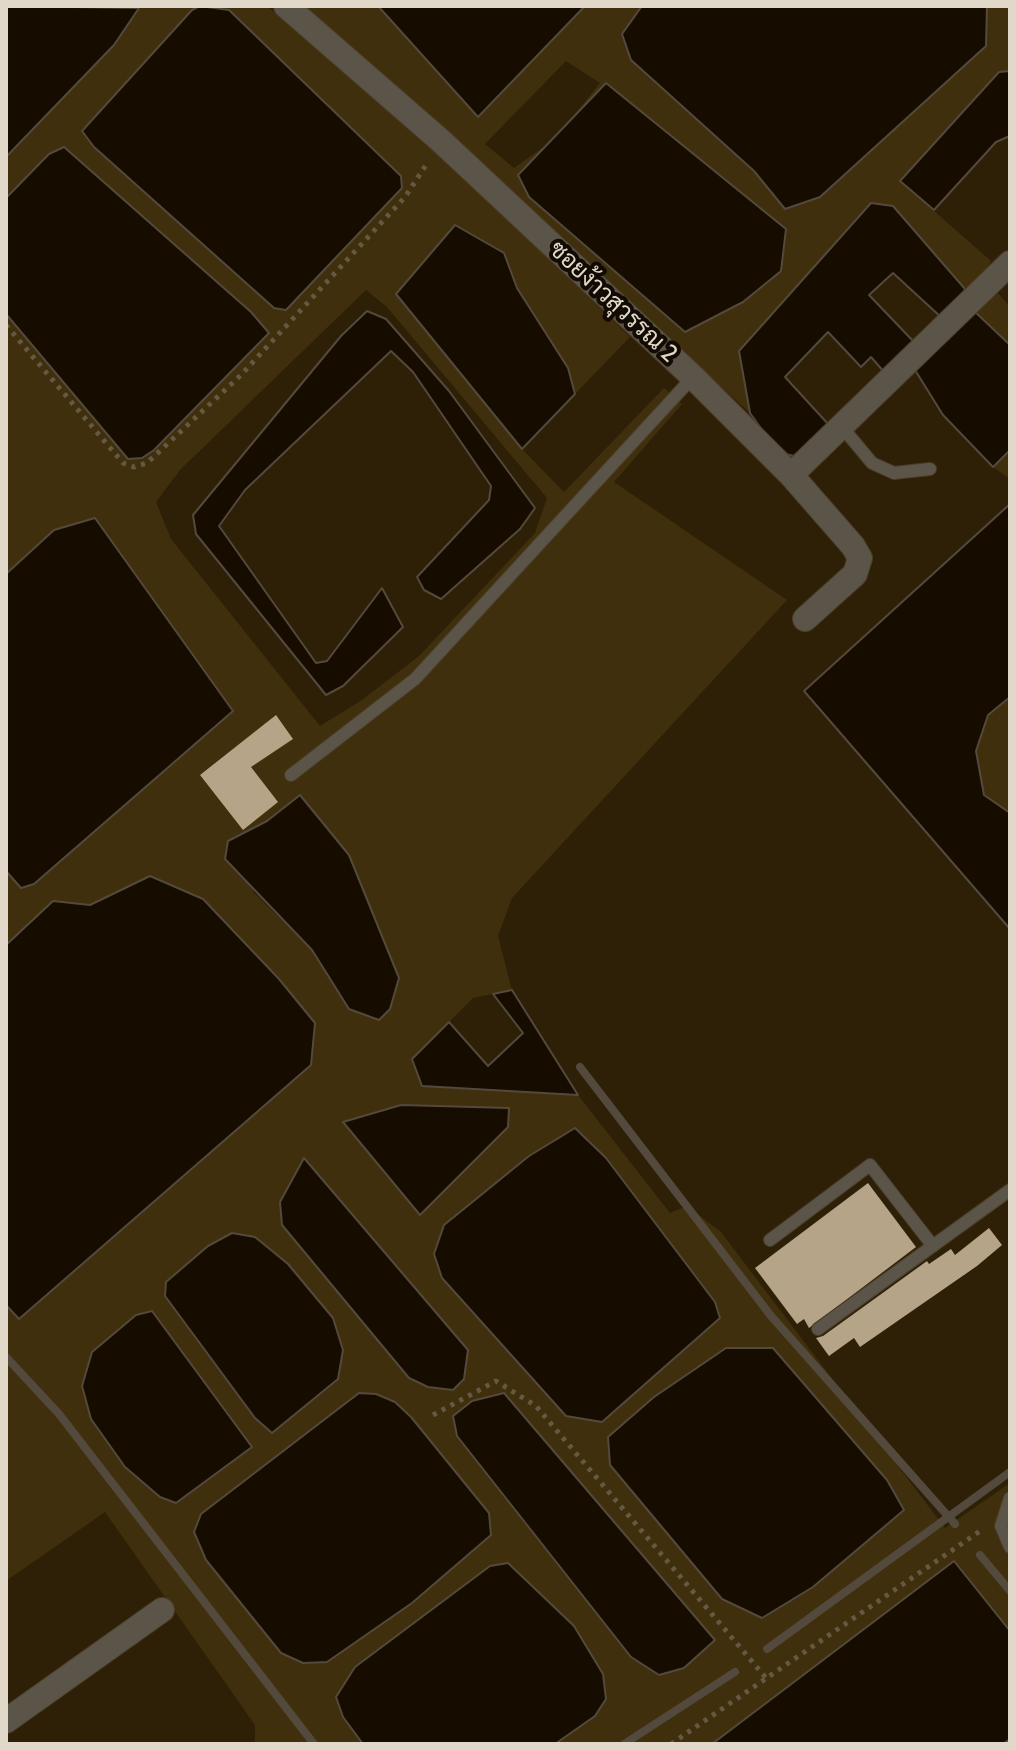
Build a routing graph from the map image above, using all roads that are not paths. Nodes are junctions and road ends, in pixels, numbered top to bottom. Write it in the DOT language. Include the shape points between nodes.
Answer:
graph roads {
  1 [pos="286,6"];
  2 [pos="1010,263"];
  3 [pos="693,377"];
  4 [pos="842,427"];
  5 [pos="930,469"];
  6 [pos="791,475"];
  7 [pos="805,619"];
  8 [pos="291,775"];
  9 [pos="1010,1190"];
  10 [pos="770,1240"];
  11 [pos="933,1246"];
  12 [pos="818,1329"];
  13 [pos="1010,1498"];
  14 [pos="1010,1547"];
  15 [pos="162,1610"];
  16 [pos="6,1721"];
  1 -- 3 [label="street, ซอยง้าวสุวรรณ 2" via="441,141"];
  2 -- 4 [label="street"];
  3 -- 6 [label="street, ซอยง้าวสุวรรณ 2"];
  3 -- 8 [label="lane" via="415,679"];
  4 -- 5 [label="lane" via="872,463 894,473"];
  4 -- 6 [label="street"];
  6 -- 7 [label="street, ซอยง้าวสุวรรณ 2" via="860,558 855,574"];
  9 -- 11 [label="lane"];
  10 -- 11 [label="lane" via="870,1165"];
  11 -- 12 [label="lane"];
  13 -- 14 [label="lane" via="1001,1526"];
  15 -- 16 [label="street"];
}
